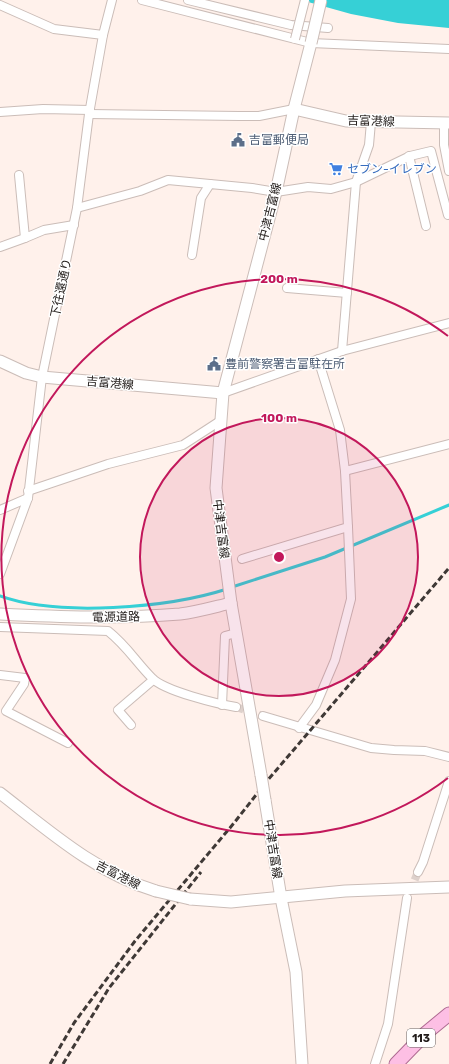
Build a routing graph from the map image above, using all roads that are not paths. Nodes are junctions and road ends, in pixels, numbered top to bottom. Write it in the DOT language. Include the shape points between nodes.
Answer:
graph roads {
  1 [pos="112,0"];
  2 [pos="142,0"];
  3 [pos="188,0"];
  4 [pos="305,0"];
  5 [pos="321,0"];
  6 [pos="0,5"];
  7 [pos="328,28"];
  8 [pos="103,35"];
  9 [pos="295,39"];
  10 [pos="311,43"];
  11 [pos="449,49"];
  12 [pos="294,109"];
  13 [pos="0,112"];
  14 [pos="89,112"];
  15 [pos="371,122"];
  16 [pos="446,123"];
  17 [pos="409,156"];
  18 [pos="449,171"];
  19 [pos="18,176"];
  20 [pos="356,182"];
  21 [pos="210,184"];
  22 [pos="276,192"];
  23 [pos="77,208"];
  24 [pos="448,215"];
  25 [pos="74,225"];
  26 [pos="426,226"];
  27 [pos="25,238"];
  28 [pos="0,247"];
  29 [pos="192,255"];
  30 [pos="287,288"];
  31 [pos="347,293"];
  32 [pos="449,323"];
  33 [pos="342,351"];
  34 [pos="318,359"];
  35 [pos="0,361"];
  36 [pos="42,377"];
  37 [pos="223,392"];
  38 [pos="220,421"];
  39 [pos="449,444"];
  40 [pos="345,471"];
  41 [pos="28,494"];
  42 [pos="0,510"];
  43 [pos="348,527"];
  44 [pos="242,559"];
  45 [pos="0,574"];
  46 [pos="231,603"];
  47 [pos="0,614"];
  48 [pos="0,626"];
  49 [pos="236,633"];
  50 [pos="0,675"];
  51 [pos="153,680"];
  52 [pos="222,705"];
  53 [pos="236,707"];
  54 [pos="263,716"];
  55 [pos="131,725"];
  56 [pos="300,728"];
  57 [pos="68,743"];
  58 [pos="449,757"];
  59 [pos="449,781"];
  60 [pos="0,793"];
  61 [pos="418,872"];
  62 [pos="449,887"];
  63 [pos="281,898"];
  64 [pos="407,898"];
  65 [pos="449,1014"];
  66 [pos="302,1064"];
  67 [pos="375,1064"];
  68 [pos="396,1064"];
  1 -- 8 [label="street, 下往還通り"];
  2 -- 9 [label="street"];
  3 -- 7 [label="street" via="291,25"];
  4 -- 9 [label="street, bridge"];
  5 -- 10 [label="main road, 中津吉富線, bridge"];
  6 -- 8 [label="street" via="54,28"];
  8 -- 14 [label="street, 下往還通り"];
  9 -- 10 [label="street"];
  10 -- 11 [label="street"];
  10 -- 12 [label="main road, 中津吉富線"];
  12 -- 14 [label="street" via="259,116"];
  12 -- 15 [label="main road, 吉富港線" via="346,121"];
  12 -- 22 [label="main road, 中津吉富線"];
  13 -- 14 [label="street" via="43,109"];
  14 -- 23 [label="street, 下往還通り"];
  15 -- 16 [label="main road, 吉富港線"];
  15 -- 20 [label="street" via="369,145"];
  16 -- 18 [label="street" via="444,145"];
  17 -- 20 [label="street"];
  17 -- 24 [label="street" via="431,151"];
  17 -- 26 [label="street"];
  19 -- 27 [label="street"];
  20 -- 22 [label="street" via="331,189 308,187"];
  20 -- 31 [label="street"];
  21 -- 22 [label="street"];
  21 -- 23 [label="street" via="168,180 140,191"];
  21 -- 29 [label="street" via="201,198"];
  22 -- 37 [label="main road, 中津吉富線"];
  23 -- 25 [label="street, 下往還通り"];
  25 -- 27 [label="street" via="44,230"];
  25 -- 36 [label="street, 下往還通り"];
  27 -- 28 [label="street"];
  30 -- 31 [label="street"];
  31 -- 33 [label="street"];
  32 -- 33 [label="street"];
  33 -- 34 [label="street"];
  34 -- 37 [label="street"];
  34 -- 40 [label="street" via="340,430"];
  35 -- 36 [label="main road, 吉富港線"];
  36 -- 37 [label="main road, 吉富港線"];
  36 -- 41 [label="street, 下往還通り"];
  37 -- 38 [label="main road, 中津吉富線"];
  38 -- 41 [label="street" via="183,444 108,464"];
  38 -- 46 [label="main road, 中津吉富線" via="216,488"];
  39 -- 40 [label="street"];
  40 -- 43 [label="street"];
  41 -- 42 [label="street"];
  41 -- 45 [label="street, 下往還通り"];
  43 -- 44 [label="street"];
  43 -- 56 [label="street" via="351,599 335,660 316,705"];
  46 -- 47 [label="main road, 電源道路" via="182,614 129,617"];
  46 -- 49 [label="main road, 中津吉富線"];
  48 -- 51 [label="street" via="108,631 122,642"];
  49 -- 52 [label="street" via="225,636"];
  49 -- 63 [label="main road, 中津吉富線, bridge"];
  50 -- 57 [label="street" via="25,678 24,684 6,711"];
  51 -- 52 [label="street"];
  51 -- 55 [label="street" via="118,710"];
  52 -- 53 [label="street"];
  54 -- 56 [label="street"];
  56 -- 58 [label="street" via="371,748 425,751"];
  59 -- 61 [label="street"];
  60 -- 63 [label="main road, 吉富港線, bridge" via="74,849 106,871 133,885 190,899 231,902"];
  62 -- 63 [label="main road" via="345,891"];
  63 -- 66 [label="main road, 中津吉富線" via="296,972"];
  64 -- 67 [label="street" via="388,1024"];
  65 -- 68 [label="main road, 113"];
}
